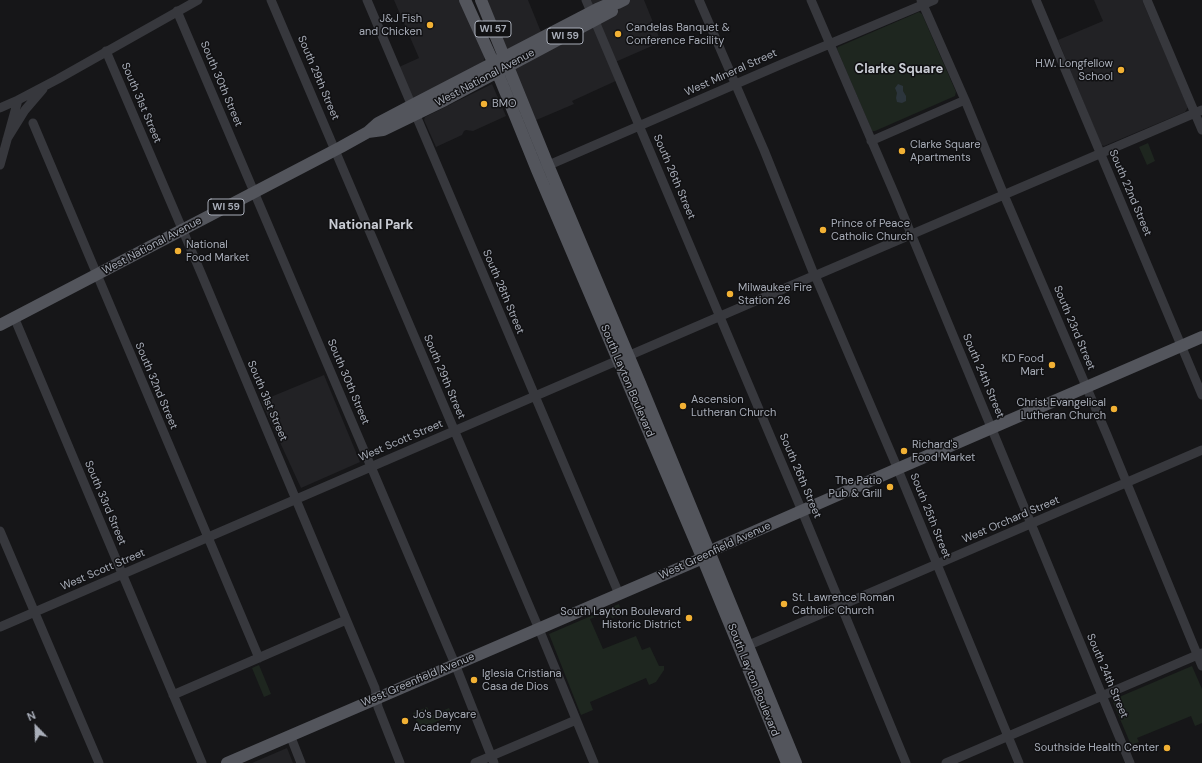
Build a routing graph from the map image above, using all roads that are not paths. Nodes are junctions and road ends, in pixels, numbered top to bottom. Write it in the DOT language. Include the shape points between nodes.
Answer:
graph roads {
  1 [pos="198,0"];
  2 [pos="271,0"];
  3 [pos="367,0"];
  4 [pos="466,0"];
  5 [pos="470,0"];
  6 [pos="480,0"];
  7 [pos="586,0"];
  8 [pos="699,0"];
  9 [pos="811,0"];
  10 [pos="934,0"];
  11 [pos="1036,0"];
  12 [pos="1147,0"];
  13 [pos="621,2"];
  14 [pos="922,2"];
  15 [pos="177,11"];
  16 [pos="593,16"];
  17 [pos="830,44"];
  18 [pos="106,51"];
  19 [pos="507,62"];
  20 [pos="496,68"];
  21 [pos="49,83"];
  22 [pos="735,85"];
  23 [pos="18,100"];
  24 [pos="965,100"];
  25 [pos="0,108"];
  26 [pos="413,110"];
  27 [pos="1198,111"];
  28 [pos="33,123"];
  29 [pos="639,126"];
  30 [pos="1202,130"];
  31 [pos="7,140"];
  32 [pos="871,141"];
  33 [pos="335,150"];
  34 [pos="1100,153"];
  35 [pos="0,165"];
  36 [pos="543,167"];
  37 [pos="254,192"];
  38 [pos="1004,195"];
  39 [pos="182,230"];
  40 [pos="911,234"];
  41 [pos="97,275"];
  42 [pos="815,276"];
  43 [pos="720,316"];
  44 [pos="14,317"];
  45 [pos="0,325"];
  46 [pos="1202,337"];
  47 [pos="1181,346"];
  48 [pos="624,358"];
  49 [pos="1087,387"];
  50 [pos="1202,395"];
  51 [pos="534,396"];
  52 [pos="991,428"];
  53 [pos="454,431"];
  54 [pos="1202,450"];
  55 [pos="371,467"];
  56 [pos="897,469"];
  57 [pos="1126,483"];
  58 [pos="295,499"];
  59 [pos="802,511"];
  60 [pos="1032,524"];
  61 [pos="0,531"];
  62 [pos="207,538"];
  63 [pos="706,554"];
  64 [pos="937,564"];
  65 [pos="122,575"];
  66 [pos="619,594"];
  67 [pos="841,605"];
  68 [pos="34,612"];
  69 [pos="346,620"];
  70 [pos="0,627"];
  71 [pos="539,629"];
  72 [pos="744,648"];
  73 [pos="1200,654"];
  74 [pos="258,658"];
  75 [pos="455,664"];
  76 [pos="1202,666"];
  77 [pos="173,695"];
  78 [pos="1102,696"];
  79 [pos="377,698"];
  80 [pos="576,720"];
  81 [pos="290,735"];
  82 [pos="1008,736"];
  83 [pos="493,760"];
  84 [pos="98,763"];
  85 [pos="202,763"];
  86 [pos="227,763"];
  87 [pos="302,763"];
  88 [pos="400,763"];
  89 [pos="475,763"];
  90 [pos="594,763"];
  91 [pos="787,763"];
  92 [pos="796,763"];
  93 [pos="906,763"];
  94 [pos="946,763"];
  95 [pos="1019,763"];
  96 [pos="1130,763"];
  1 -- 15 [label="street"];
  2 -- 33 [label="street, South 29th Street"];
  3 -- 26 [label="street, South 28th Street"];
  4 -- 20 [label="main road, South Layton Boulevard / WI 57"];
  5 -- 6 [label="main road"];
  6 -- 19 [label="main road, South Layton Boulevard / WI 57"];
  7 -- 16 [label="street, South 26th Street"];
  8 -- 22 [label="street, South 25th Street"];
  9 -- 17 [label="street, South 24th Street"];
  10 -- 14 [label="street, West Mineral Street"];
  11 -- 34 [label="street, South 22nd Street"];
  12 -- 27 [label="street"];
  13 -- 16 [label="main road, West National Avenue / WI 59" via="615,9"];
  14 -- 17 [label="street, West Mineral Street"];
  14 -- 24 [label="street, South 23rd Street"];
  15 -- 18 [label="street"];
  15 -- 37 [label="street, South 30th Street"];
  16 -- 19 [label="main road, West National Avenue / WI 59"];
  16 -- 29 [label="street, South 26th Street"];
  17 -- 22 [label="street, West Mineral Street"];
  17 -- 32 [label="street, South 24th Street"];
  18 -- 21 [label="street"];
  18 -- 39 [label="street, South 31st Street"];
  19 -- 20 [label="main road, West National Avenue / WI 59"];
  19 -- 36 [label="main road, South Layton Boulevard"];
  20 -- 26 [label="main road, West National Avenue / WI 59" via="486,66"];
  20 -- 36 [label="main road, South Layton Boulevard"];
  21 -- 23 [label="street"];
  21 -- 31 [label="street" via="25,110"];
  22 -- 29 [label="street, West Mineral Street"];
  22 -- 42 [label="street, South 25th Street"];
  23 -- 25 [label="street"];
  23 -- 31 [label="street"];
  24 -- 32 [label="street"];
  24 -- 38 [label="street, South 23rd Street"];
  26 -- 33 [label="main road, West National Avenue / WI 59" via="378,123 368,132"];
  26 -- 51 [label="street, South 28th Street"];
  27 -- 30 [label="street"];
  27 -- 34 [label="street, West Scott Street"];
  28 -- 41 [label="street, South 32nd Street"];
  29 -- 36 [label="street, West Mineral Street"];
  29 -- 43 [label="street, South 26th Street"];
  31 -- 35 [label="street"];
  32 -- 40 [label="street, South 24th Street"];
  33 -- 37 [label="main road, West National Avenue / WI 59"];
  33 -- 53 [label="street, South 29th Street"];
  34 -- 38 [label="street, West Scott Street"];
  34 -- 47 [label="street, South 22nd Street"];
  36 -- 48 [label="main road, South Layton Boulevard"];
  37 -- 39 [label="main road, West National Avenue / WI 59"];
  37 -- 55 [label="street, South 30th Street"];
  38 -- 40 [label="street, West Scott Street"];
  38 -- 49 [label="street, South 23rd Street"];
  39 -- 41 [label="main road, West National Avenue / WI 59"];
  39 -- 58 [label="street, South 31st Street"];
  40 -- 42 [label="street, West Scott Street"];
  40 -- 52 [label="street, South 24th Street"];
  41 -- 44 [label="main road, West National Avenue / WI 59"];
  41 -- 62 [label="street, South 32nd Street"];
  42 -- 43 [label="street, West Scott Street"];
  42 -- 56 [label="street, South 25th Street"];
  43 -- 48 [label="street, West Scott Street"];
  43 -- 59 [label="street, South 26th Street"];
  44 -- 45 [label="main road, West National Avenue / WI 59"];
  44 -- 65 [label="street, South 33rd Street"];
  46 -- 47 [label="main road, West Greenfield Avenue"];
  47 -- 49 [label="main road, West Greenfield Avenue"];
  47 -- 50 [label="street, South 22nd Street"];
  48 -- 51 [label="street, West Scott Street"];
  48 -- 63 [label="main road, South Layton Boulevard"];
  49 -- 52 [label="main road, West Greenfield Avenue"];
  49 -- 57 [label="street, South 23rd Street"];
  51 -- 53 [label="street, West Scott Street"];
  51 -- 66 [label="street, South 28th Street"];
  52 -- 56 [label="main road, West Greenfield Avenue"];
  52 -- 60 [label="street, South 24th Street"];
  53 -- 55 [label="street, West Scott Street"];
  53 -- 71 [label="street, South 29th Street"];
  54 -- 57 [label="street, West Orchard Street"];
  55 -- 58 [label="street, West Scott Street"];
  55 -- 75 [label="street, South 30th Street"];
  56 -- 59 [label="main road, West Greenfield Avenue"];
  56 -- 64 [label="street, South 25th Street"];
  57 -- 60 [label="street, West Orchard Street"];
  57 -- 73 [label="street, South 23rd Street"];
  58 -- 62 [label="street, West Scott Street"];
  58 -- 69 [label="street, South 31st Street"];
  59 -- 63 [label="main road, West Greenfield Avenue"];
  59 -- 67 [label="street, South 26th Street"];
  60 -- 64 [label="street, West Orchard Street"];
  60 -- 78 [label="street, South 24th Street"];
  61 -- 68 [label="street"];
  62 -- 65 [label="street, West Scott Street"];
  62 -- 74 [label="street, South 32nd Street"];
  63 -- 66 [label="main road, West Greenfield Avenue"];
  63 -- 72 [label="main road, South Layton Boulevard"];
  64 -- 67 [label="street, West Orchard Street"];
  64 -- 82 [label="street, South 25th Street"];
  65 -- 68 [label="street, West Scott Street"];
  65 -- 77 [label="street, South 33rd Street"];
  66 -- 71 [label="main road, West Greenfield Avenue"];
  67 -- 72 [label="street, West Orchard Street"];
  67 -- 93 [label="street, South 26th Street"];
  68 -- 70 [label="street, West Scott Street"];
  68 -- 84 [label="street"];
  69 -- 74 [label="street"];
  69 -- 79 [label="street, South 31st Street"];
  71 -- 75 [label="main road, West Greenfield Avenue"];
  71 -- 80 [label="street, South 29th Street"];
  72 -- 91 [label="main road, South Layton Boulevard"];
  72 -- 92 [label="main road, South Layton Boulevard"];
  73 -- 76 [label="street, South 23rd Street"];
  73 -- 78 [label="street"];
  74 -- 77 [label="street"];
  75 -- 79 [label="main road, West Greenfield Avenue"];
  75 -- 83 [label="street, South 30th Street"];
  77 -- 85 [label="street, South 33rd Street"];
  78 -- 82 [label="street"];
  78 -- 96 [label="street, South 24th Street"];
  79 -- 81 [label="main road, West Greenfield Avenue"];
  79 -- 88 [label="street, South 31st Street" via="378,707"];
  80 -- 83 [label="street"];
  80 -- 90 [label="street, South 29th Street"];
  81 -- 86 [label="main road, West Greenfield Avenue"];
  81 -- 87 [label="street"];
  82 -- 94 [label="street"];
  82 -- 95 [label="street, South 25th Street"];
  83 -- 89 [label="street"];
}
